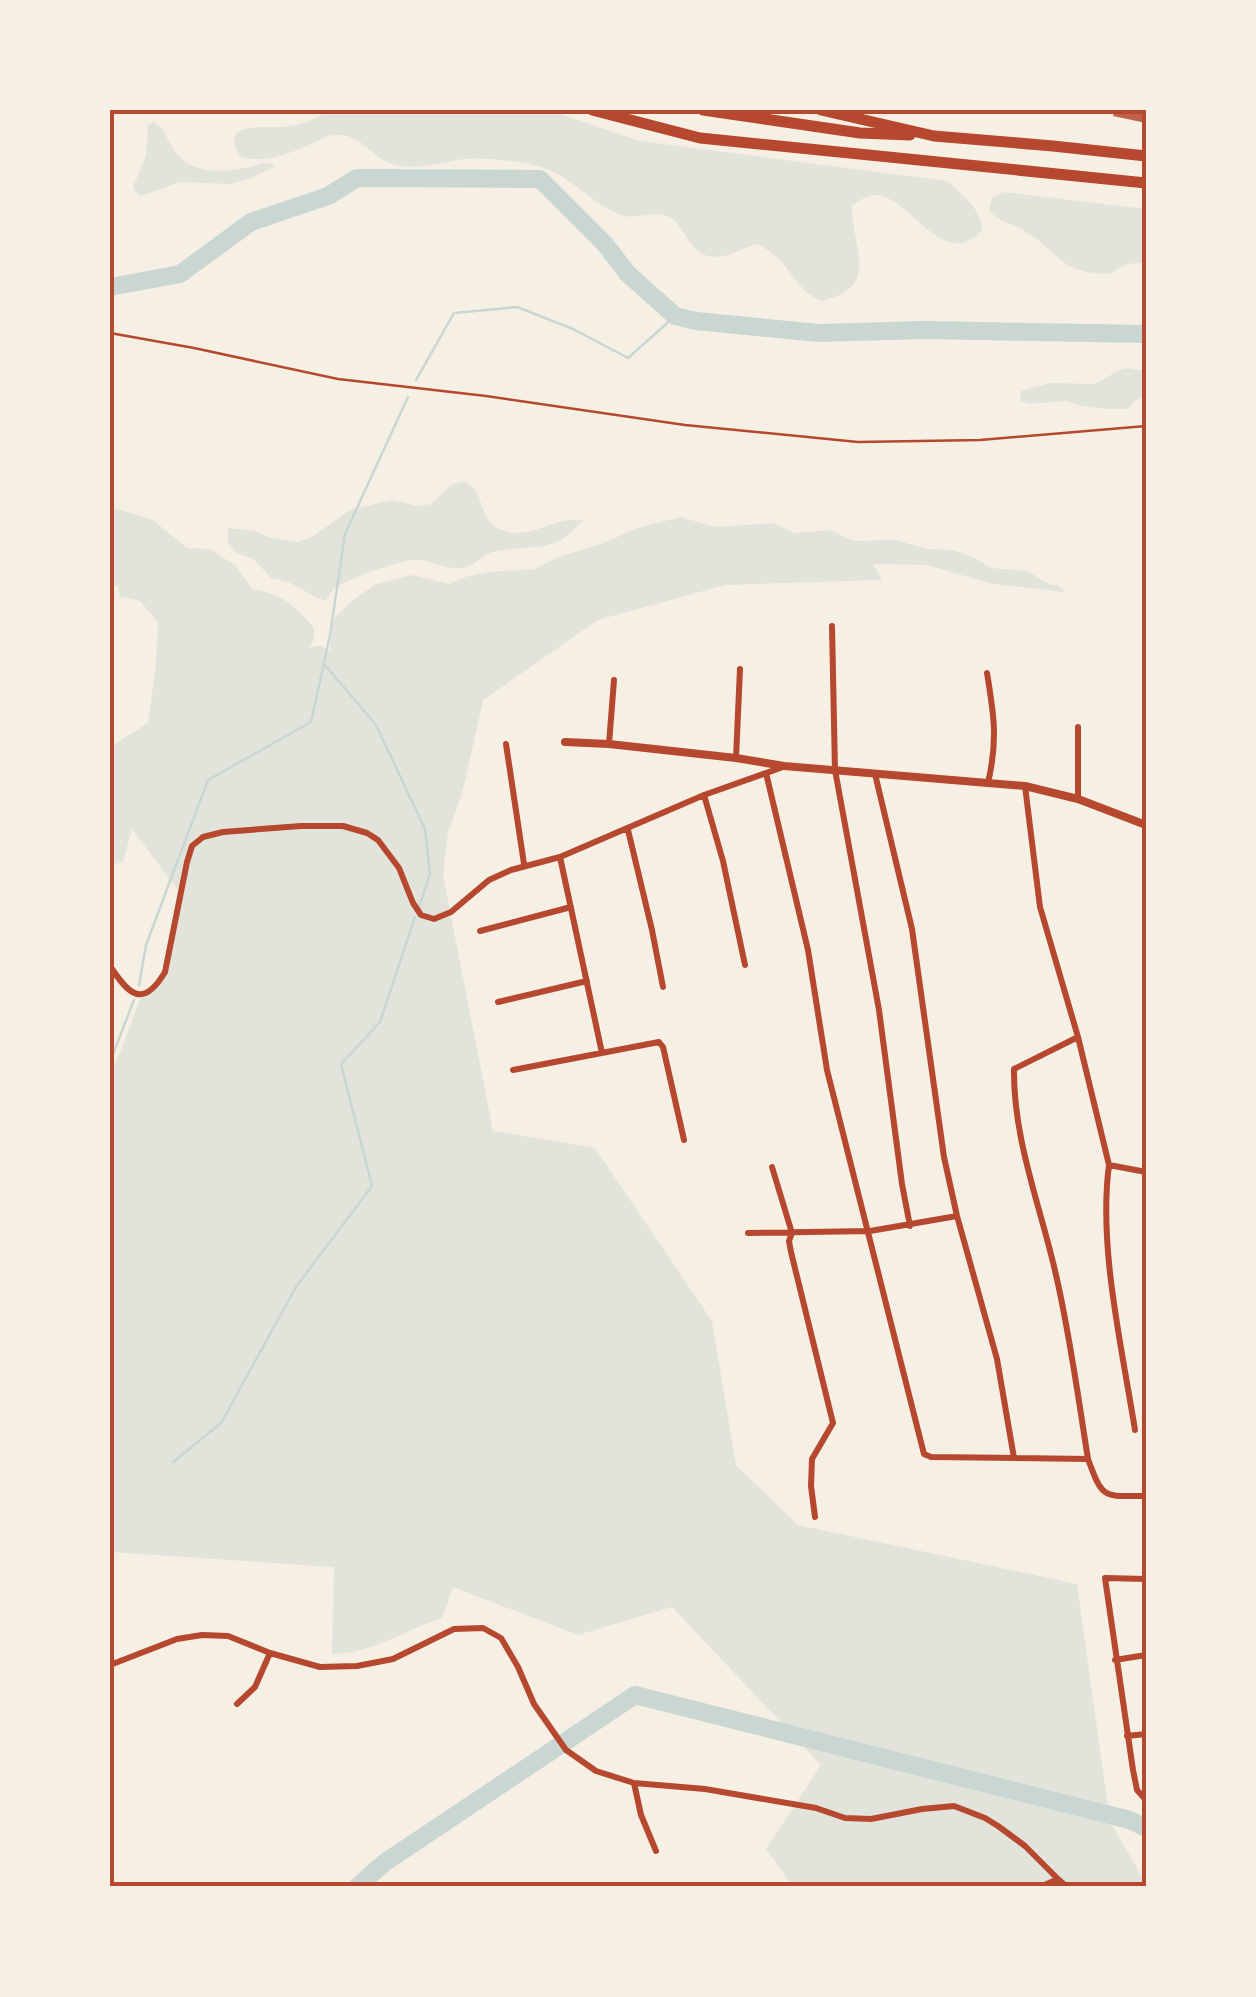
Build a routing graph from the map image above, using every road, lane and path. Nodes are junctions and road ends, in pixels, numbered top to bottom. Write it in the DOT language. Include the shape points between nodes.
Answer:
graph roads {
  1 [pos="592,110"];
  2 [pos="702,110"];
  3 [pos="821,110"];
  4 [pos="934,136"];
  5 [pos="1146,156"];
  6 [pos="1146,183"];
  7 [pos="110,333"];
  8 [pos="1146,426"];
  9 [pos="832,626"];
  10 [pos="740,669"];
  11 [pos="987,673"];
  12 [pos="614,680"];
  13 [pos="1078,727"];
  14 [pos="565,742"];
  15 [pos="506,744"];
  16 [pos="610,744"];
  17 [pos="736,758"];
  18 [pos="784,766"];
  19 [pos="835,770"];
  20 [pos="766,773"];
  21 [pos="875,774"];
  22 [pos="988,783"];
  23 [pos="1025,786"];
  24 [pos="704,796"];
  25 [pos="1078,799"];
  26 [pos="1146,825"];
  27 [pos="628,830"];
  28 [pos="560,857"];
  29 [pos="524,864"];
  30 [pos="571,907"];
  31 [pos="480,930"];
  32 [pos="745,965"];
  33 [pos="110,966"];
  34 [pos="587,981"];
  35 [pos="663,986"];
  36 [pos="498,1002"];
  37 [pos="1078,1037"];
  38 [pos="602,1054"];
  39 [pos="514,1070"];
  40 [pos="684,1140"];
  41 [pos="1109,1165"];
  42 [pos="772,1168"];
  43 [pos="1146,1172"];
  44 [pos="957,1216"];
  45 [pos="910,1226"];
  46 [pos="870,1231"];
  47 [pos="748,1233"];
  48 [pos="792,1233"];
  49 [pos="1135,1430"];
  50 [pos="1014,1458"];
  51 [pos="1088,1458"];
  52 [pos="1146,1496"];
  53 [pos="814,1517"];
  54 [pos="1146,1578"];
  55 [pos="270,1653"];
  56 [pos="1146,1655"];
  57 [pos="1115,1660"];
  58 [pos="110,1665"];
  59 [pos="237,1704"];
  60 [pos="1146,1734"];
  61 [pos="1127,1736"];
  62 [pos="634,1783"];
  63 [pos="1146,1800"];
  64 [pos="656,1851"];
  65 [pos="1058,1879"];
  66 [pos="1040,1887"];
  67 [pos="1067,1887"];
  1 -- 6 [label="highway" via="700,138"];
  2 -- 4 [label="highway" via="860,133"];
  3 -- 4 [label="highway"];
  4 -- 5 [label="highway"];
  7 -- 8 [label="lane" via="338,380 858,442"];
  9 -- 19 [label="street"];
  10 -- 17 [label="street"];
  11 -- 22 [label="street" via="996,734"];
  12 -- 16 [label="street"];
  13 -- 25 [label="street"];
  14 -- 16 [label="street"];
  15 -- 29 [label="street"];
  16 -- 17 [label="street"];
  17 -- 18 [label="street"];
  18 -- 19 [label="street"];
  18 -- 20 [label="street"];
  19 -- 21 [label="street"];
  19 -- 45 [label="street"];
  20 -- 24 [label="street"];
  20 -- 46 [label="street" via="808,950 827,1070"];
  21 -- 22 [label="street"];
  21 -- 44 [label="street" via="912,929"];
  22 -- 23 [label="street"];
  23 -- 25 [label="street"];
  23 -- 37 [label="street" via="1040,907"];
  24 -- 27 [label="street"];
  24 -- 32 [label="street"];
  25 -- 26 [label="street"];
  27 -- 28 [label="street"];
  27 -- 35 [label="street"];
  28 -- 29 [label="street"];
  28 -- 30 [label="street"];
  29 -- 33 [label="street" via="488,880 434,919 421,914 392,856 367,833 343,826 223,832 192,846 155,988 131,992"];
  30 -- 31 [label="street"];
  30 -- 34 [label="street"];
  34 -- 36 [label="street"];
  34 -- 38 [label="street"];
  37 -- 41 [label="street"];
  37 -- 51 [label="street" via="1014,1069 1014,1084"];
  38 -- 39 [label="street"];
  38 -- 40 [label="street" via="662,1044"];
  41 -- 43 [label="street"];
  41 -- 49 [label="street" via="1110,1261"];
  42 -- 48 [label="street"];
  44 -- 45 [label="street"];
  44 -- 50 [label="street" via="997,1359"];
  45 -- 46 [label="street"];
  46 -- 48 [label="street"];
  46 -- 50 [label="street" via="924,1454"];
  47 -- 48 [label="street"];
  48 -- 53 [label="street" via="833,1423 812,1459"];
  50 -- 51 [label="street"];
  51 -- 52 [label="street" via="1106,1495"];
  54 -- 57 [label="street" via="1104,1578"];
  55 -- 58 [label="street" via="228,1636 202,1635"];
  55 -- 59 [label="street" via="254,1687"];
  55 -- 62 [label="street" via="320,1668 357,1666 394,1658 454,1629 482,1628 501,1638 566,1750 596,1771"];
  56 -- 57 [label="street"];
  57 -- 61 [label="street"];
  60 -- 61 [label="street"];
  61 -- 63 [label="street" via="1137,1790"];
  62 -- 64 [label="street"];
  62 -- 65 [label="street" via="773,1800 845,1818 954,1806 998,1826"];
  65 -- 66 [label="street"];
  65 -- 67 [label="street"];
}
